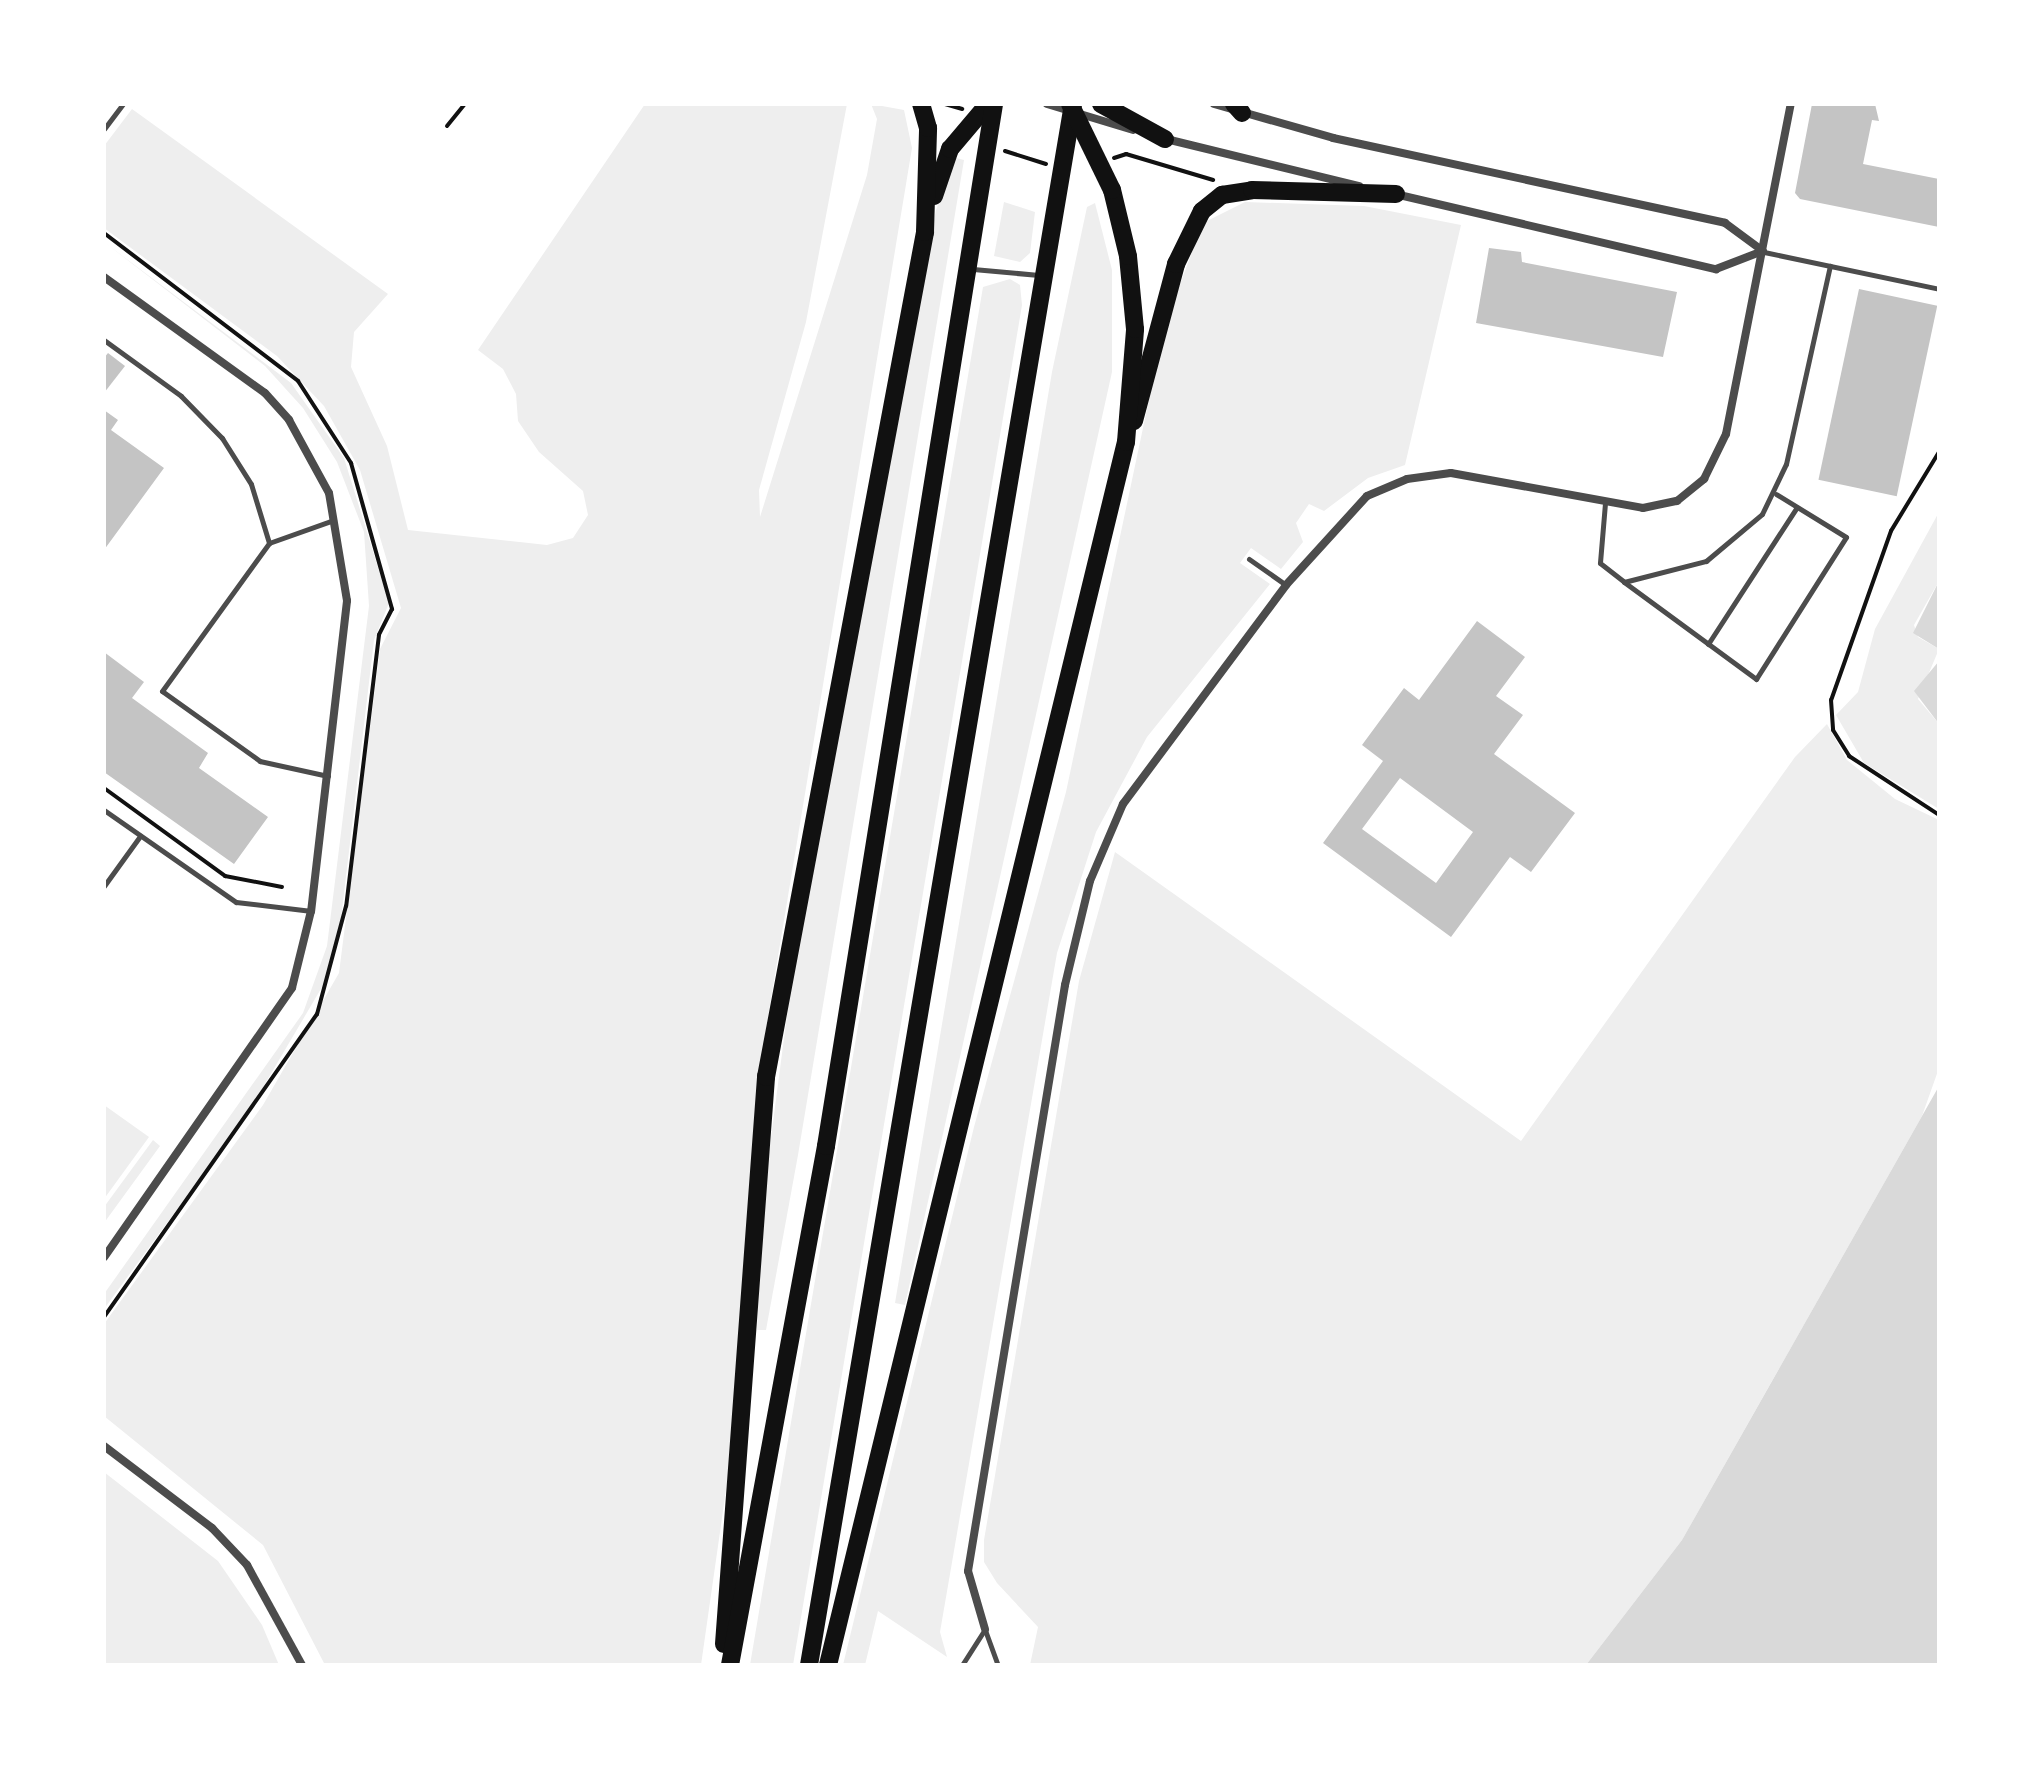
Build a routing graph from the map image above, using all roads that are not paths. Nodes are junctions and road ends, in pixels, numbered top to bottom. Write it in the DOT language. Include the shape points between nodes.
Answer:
graph roads {
  1 [pos="123,104"];
  2 [pos="921,104"];
  3 [pos="991,104"];
  4 [pos="1047,104"];
  5 [pos="1101,104"];
  6 [pos="1214,104"];
  7 [pos="1791,104"];
  8 [pos="1075,108"];
  9 [pos="1238,108"];
  10 [pos="104,129"];
  11 [pos="1165,139"];
  12 [pos="1396,194"];
  13 [pos="925,232"];
  14 [pos="1763,251"];
  15 [pos="1830,266"];
  16 [pos="968,268"];
  17 [pos="1042,276"];
  18 [pos="104,277"];
  19 [pos="1939,289"];
  20 [pos="104,340"];
  21 [pos="1126,442"];
  22 [pos="1776,494"];
  23 [pos="1605,503"];
  24 [pos="1797,507"];
  25 [pos="335,519"];
  26 [pos="269,543"];
  27 [pos="1249,559"];
  28 [pos="1624,582"];
  29 [pos="1286,585"];
  30 [pos="1708,644"];
  31 [pos="328,776"];
  32 [pos="104,810"];
  33 [pos="140,836"];
  34 [pos="104,886"];
  35 [pos="311,911"];
  36 [pos="104,1257"];
  37 [pos="104,1446"];
  38 [pos="985,1629"];
  39 [pos="302,1665"];
  40 [pos="722,1665"];
  41 [pos="730,1665"];
  42 [pos="809,1665"];
  43 [pos="828,1665"];
  44 [pos="962,1665"];
  45 [pos="998,1665"];
  1 -- 10 [label="lane"];
  2 -- 13 [label="highway" via="928,128"];
  3 -- 13 [label="highway" via="950,149"];
  3 -- 16 [label="highway"];
  4 -- 8 [label="street"];
  5 -- 11 [label="highway"];
  6 -- 9 [label="street"];
  7 -- 14 [label="street"];
  8 -- 11 [label="street"];
  8 -- 17 [label="highway"];
  8 -- 21 [label="highway" via="1112,190 1132,285"];
  9 -- 14 [label="street" via="1725,223"];
  11 -- 12 [label="street"];
  12 -- 14 [label="street" via="1716,269"];
  12 -- 21 [label="highway" via="1252,190 1222,195 1202,211 1186,233"];
  13 -- 40 [label="highway" via="766,1077"];
  14 -- 15 [label="lane"];
  14 -- 23 [label="street" via="1715,462 1677,501 1643,508"];
  15 -- 19 [label="lane"];
  15 -- 22 [label="lane"];
  16 -- 17 [label="lane"];
  16 -- 41 [label="highway" via="826,1146"];
  17 -- 42 [label="highway"];
  18 -- 25 [label="street" via="265,393 314,457"];
  20 -- 26 [label="lane" via="181,396 222,438 251,484"];
  21 -- 43 [label="highway"];
  22 -- 24 [label="lane"];
  22 -- 28 [label="lane" via="1733,543 1706,561"];
  23 -- 28 [label="lane" via="1600,563"];
  23 -- 29 [label="street" via="1451,473 1407,479 1348,512"];
  24 -- 30 [label="lane"];
  24 -- 30 [label="lane" via="1846,537 1756,679"];
  25 -- 26 [label="lane"];
  25 -- 31 [label="street" via="347,601"];
  26 -- 31 [label="lane" via="162,691 260,761"];
  27 -- 29 [label="lane"];
  28 -- 30 [label="lane"];
  29 -- 38 [label="street" via="1139,777 1090,881 1065,985 968,1571"];
  31 -- 35 [label="street"];
  32 -- 33 [label="lane"];
  33 -- 34 [label="lane"];
  33 -- 35 [label="lane" via="236,902"];
  35 -- 36 [label="street" via="292,988 271,1026"];
  37 -- 39 [label="street" via="212,1528 247,1565"];
  38 -- 44 [label="lane"];
  38 -- 45 [label="lane"];
}
